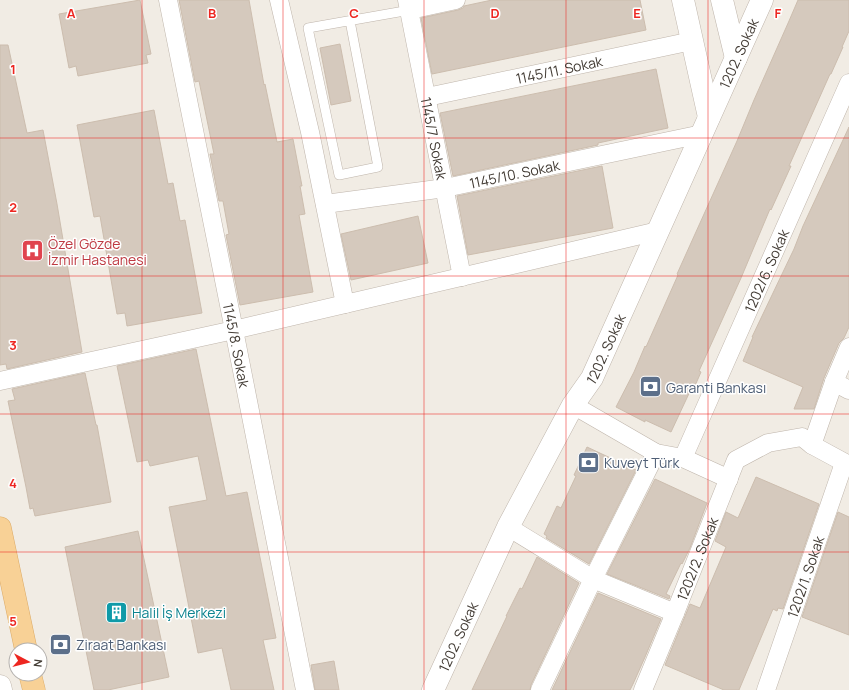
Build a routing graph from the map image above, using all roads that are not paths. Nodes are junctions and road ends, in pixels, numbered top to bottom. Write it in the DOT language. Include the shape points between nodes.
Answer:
graph roads {
  1 [pos="168,0"];
  2 [pos="279,0"];
  3 [pos="456,0"];
  4 [pos="683,0"];
  5 [pos="722,0"];
  6 [pos="762,0"];
  7 [pos="409,5"];
  8 [pos="350,21"];
  9 [pos="692,41"];
  10 [pos="736,58"];
  11 [pos="849,83"];
  12 [pos="427,97"];
  13 [pos="706,125"];
  14 [pos="445,188"];
  15 [pos="325,204"];
  16 [pos="658,231"];
  17 [pos="462,277"];
  18 [pos="345,304"];
  19 [pos="234,330"];
  20 [pos="849,347"];
  21 [pos="0,381"];
  22 [pos="841,386"];
  23 [pos="573,405"];
  24 [pos="812,445"];
  25 [pos="656,453"];
  26 [pos="683,458"];
  27 [pos="846,464"];
  28 [pos="729,479"];
  29 [pos="508,527"];
  30 [pos="0,528"];
  31 [pos="593,579"];
  32 [pos="675,613"];
  33 [pos="24,642"];
  34 [pos="0,686"];
  35 [pos="1,690"];
  36 [pos="305,690"];
  37 [pos="433,690"];
  38 [pos="540,690"];
  39 [pos="643,690"];
  40 [pos="766,690"];
  1 -- 19 [label="street, 1145/8. Sokak"];
  2 -- 15 [label="street"];
  3 -- 7 [label="street"];
  4 -- 9 [label="street"];
  5 -- 10 [label="street"];
  6 -- 10 [label="street, 1202. Sokak"];
  7 -- 8 [label="lane"];
  7 -- 12 [label="street, 1145/7. Sokak"];
  8 -- 8 [label="lane" via="378,167 339,175 308,28"];
  9 -- 12 [label="street, 1145/11. Sokak"];
  9 -- 13 [label="street"];
  10 -- 13 [label="street, 1202. Sokak"];
  11 -- 26 [label="street, 1202/6. Sokak"];
  12 -- 14 [label="street, 1145/7. Sokak"];
  13 -- 14 [label="street, 1145/10. Sokak"];
  13 -- 16 [label="street, 1202. Sokak"];
  14 -- 15 [label="street, 1145/10. Sokak"];
  14 -- 17 [label="street, 1145/7. Sokak"];
  15 -- 18 [label="street"];
  16 -- 17 [label="street"];
  16 -- 23 [label="street, 1202. Sokak" via="592,378"];
  17 -- 18 [label="street"];
  18 -- 19 [label="street"];
  19 -- 21 [label="street"];
  19 -- 36 [label="street, 1145/8. Sokak"];
  20 -- 22 [label="street"];
  22 -- 24 [label="street"];
  23 -- 25 [label="street"];
  23 -- 29 [label="street, 1202. Sokak"];
  24 -- 27 [label="street, 1202/2. Sokak"];
  24 -- 28 [label="street, 1202/2. Sokak" via="802,437 768,443 736,460"];
  25 -- 26 [label="street"];
  25 -- 31 [label="street"];
  26 -- 28 [label="street"];
  27 -- 40 [label="street, 1202/1. Sokak"];
  28 -- 32 [label="street, 1202/2. Sokak"];
  29 -- 31 [label="street"];
  29 -- 37 [label="street, 1202. Sokak"];
  30 -- 33 [label="main road"];
  31 -- 32 [label="street"];
  31 -- 38 [label="street"];
  32 -- 39 [label="street, 1202/2. Sokak"];
  34 -- 35 [label="street"];
}
